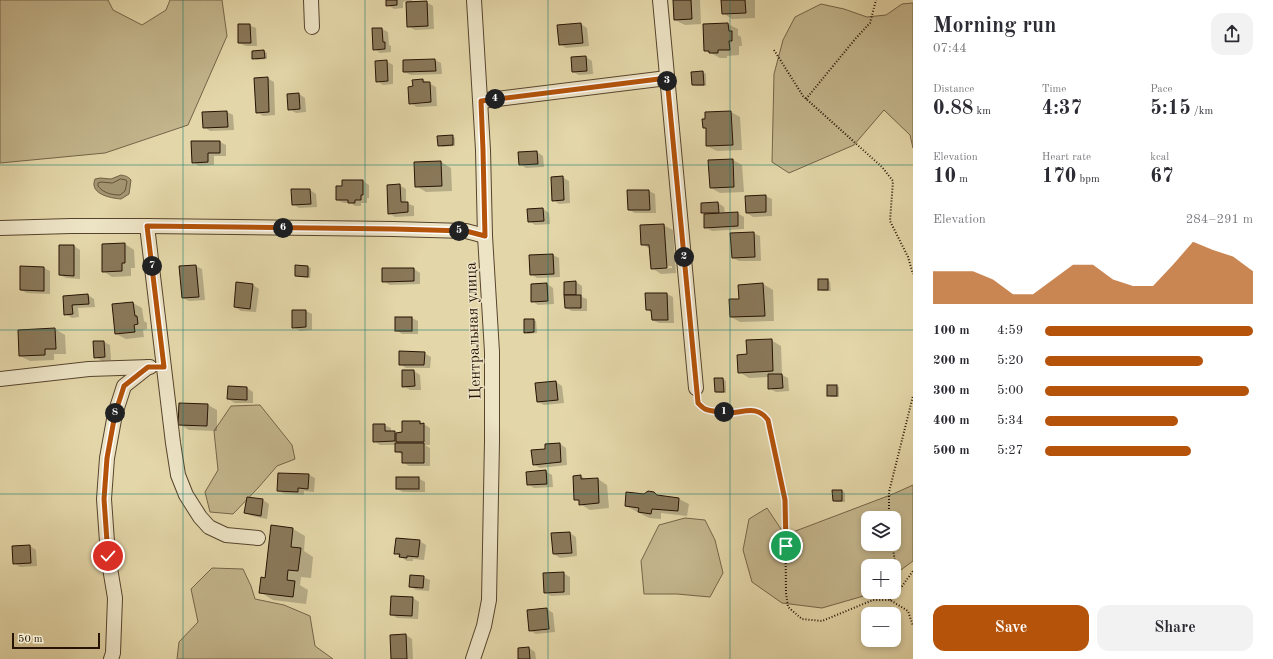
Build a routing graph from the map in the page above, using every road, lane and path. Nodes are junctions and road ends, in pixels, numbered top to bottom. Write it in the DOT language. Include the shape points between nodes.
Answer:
graph roads {
  1 [pos="311,0"];
  2 [pos="474,0"];
  3 [pos="660,0"];
  4 [pos="876,0"];
  5 [pos="312,27"];
  6 [pos="774,50"];
  7 [pos="667,78"];
  8 [pos="806,99"];
  9 [pos="481,101"];
  10 [pos="147,226"];
  11 [pos="0,228"];
  12 [pos="485,236"];
  13 [pos="913,274"];
  14 [pos="148,367"];
  15 [pos="164,367"];
  16 [pos="0,379"];
  17 [pos="696,388"];
  18 [pos="913,396"];
  19 [pos="889,511"];
  20 [pos="258,538"];
  21 [pos="913,571"];
  22 [pos="901,589"];
  23 [pos="890,600"];
  24 [pos="913,626"];
  25 [pos="111,659"];
  26 [pos="473,659"];
  1 -- 5 [label="street"];
  2 -- 9 [label="street, Центральная улица"];
  3 -- 7 [label="street"];
  4 -- 8 [label="path" via="870,23"];
  6 -- 8 [label="path"];
  7 -- 9 [label="street"];
  7 -- 17 [label="street"];
  8 -- 13 [label="path" via="882,167 893,181 890,221 908,257"];
  9 -- 12 [label="street, Центральная улица"];
  10 -- 11 [label="street"];
  10 -- 12 [label="street" via="466,231"];
  10 -- 15 [label="street"];
  12 -- 26 [label="street, Центральная улица" via="492,352 489,600"];
  14 -- 15 [label="street"];
  14 -- 16 [label="street" via="89,369"];
  14 -- 25 [label="street" via="124,386 115,414 107,458 104,499 108,556 115,598"];
  15 -- 20 [label="street" via="178,475 186,495 209,527 226,535"];
  17 -- 23 [label="path" via="698,403 705,409 730,413 756,411 764,414 768,420 785,500 788,607 802,619 822,621 873,600"];
  18 -- 19 [label="path" via="889,492"];
  21 -- 22 [label="path"];
  23 -- 24 [label="path" via="908,611"];
}
